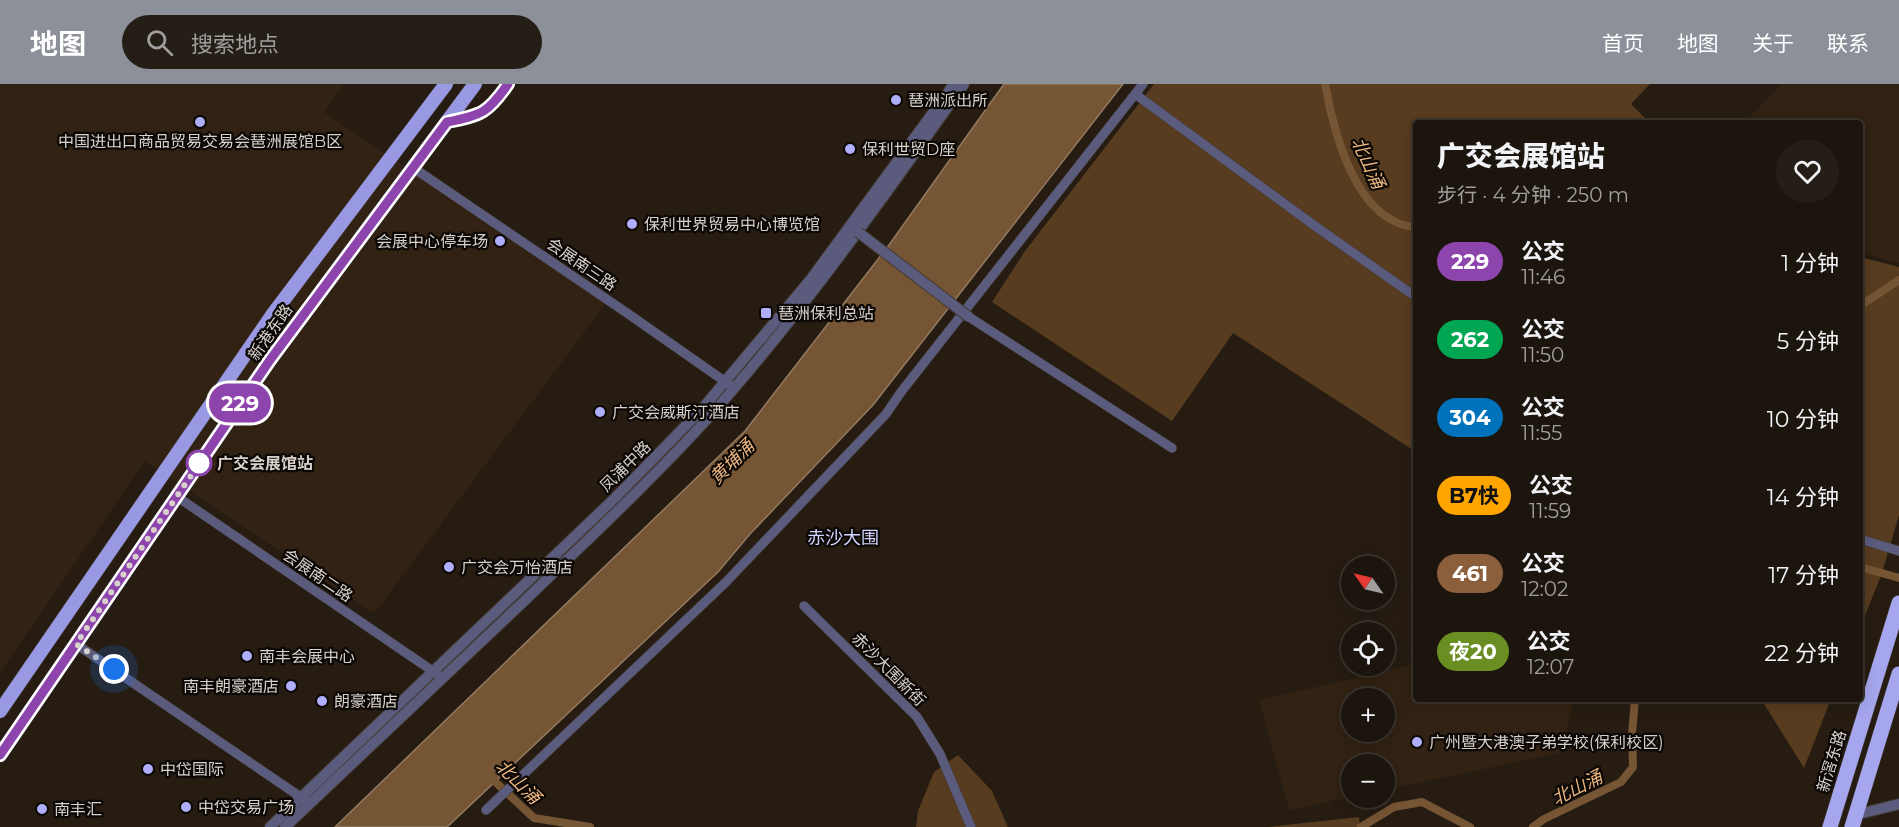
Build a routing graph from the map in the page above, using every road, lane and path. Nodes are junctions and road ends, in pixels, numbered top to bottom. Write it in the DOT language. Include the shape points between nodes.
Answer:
graph roads {
  1 [pos="446,84"];
  2 [pos="475,84"];
  3 [pos="954,84"];
  4 [pos="964,84"];
  5 [pos="1143,84"];
  6 [pos="1135,93"];
  7 [pos="412,167"];
  8 [pos="858,232"];
  9 [pos="1413,295"];
  10 [pos="969,317"];
  11 [pos="730,385"];
  12 [pos="1172,448"];
  13 [pos="176,496"];
  14 [pos="1863,540"];
  15 [pos="1899,551"];
  16 [pos="1899,603"];
  17 [pos="804,606"];
  18 [pos="76,644"];
  19 [pos="1899,674"];
  20 [pos="438,675"];
  21 [pos="0,711"];
  22 [pos="0,754"];
  23 [pos="305,800"];
  24 [pos="1899,804"];
  25 [pos="486,810"];
  26 [pos="1853,821"];
  27 [pos="270,827"];
  28 [pos="285,827"];
  29 [pos="971,827"];
  30 [pos="1830,827"];
  1 -- 21 [label="main road, 新港东路" via="273,314"];
  2 -- 7 [label="main road, 新港东路"];
  3 -- 11 [label="street, 凤浦中路"];
  4 -- 8 [label="street, 凤浦中路"];
  5 -- 6 [label="street"];
  6 -- 9 [label="street"];
  6 -- 25 [label="street" via="886,414 726,582"];
  7 -- 11 [label="street, 会展南三路"];
  7 -- 13 [label="main road, 新港东路"];
  8 -- 10 [label="street, bridge"];
  8 -- 11 [label="street, 凤浦中路" via="811,295"];
  10 -- 12 [label="street"];
  11 -- 20 [label="street, 凤浦中路" via="679,448 627,501"];
  13 -- 18 [label="main road, 新港东路"];
  13 -- 20 [label="street, 会展南二路"];
  14 -- 15 [label="street"];
  16 -- 30 [label="highway, 新滘东路"];
  17 -- 29 [label="street, 赤沙大围新街" via="917,717 940,754"];
  18 -- 22 [label="main road, 新港东路"];
  18 -- 23 [label="street"];
  19 -- 26 [label="highway"];
  20 -- 23 [label="street, 凤浦中路"];
  23 -- 27 [label="street, 凤浦中路"];
  23 -- 28 [label="street, 凤浦中路"];
  24 -- 26 [label="street"];
}
